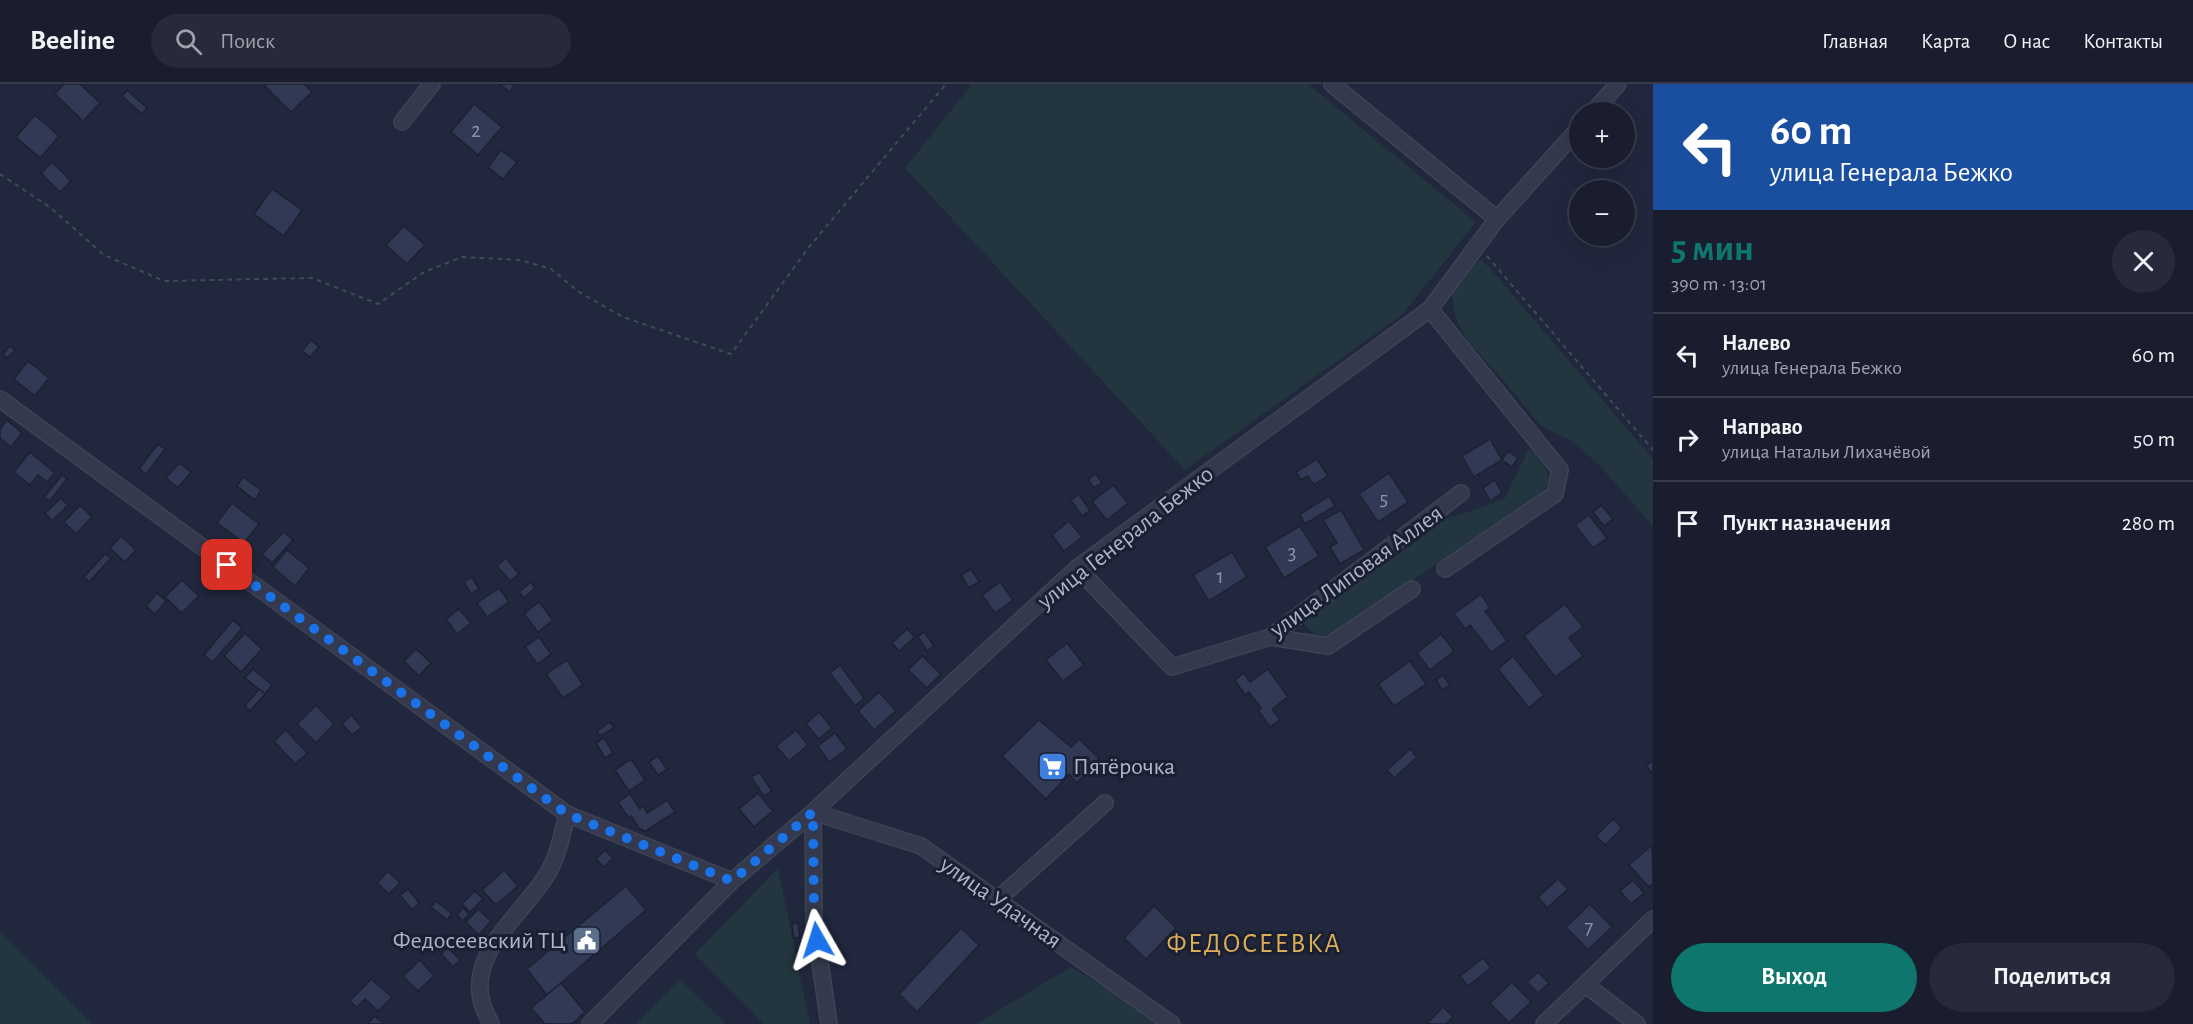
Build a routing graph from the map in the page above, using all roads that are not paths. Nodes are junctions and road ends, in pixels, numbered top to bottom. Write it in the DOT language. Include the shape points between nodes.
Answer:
graph roads {
  1 [pos="432,84"];
  2 [pos="1332,84"];
  3 [pos="1618,84"];
  4 [pos="1602,102"];
  5 [pos="402,122"];
  6 [pos="1569,139"];
  7 [pos="1497,219"];
  8 [pos="1430,309"];
  9 [pos="0,399"];
  10 [pos="1461,493"];
  11 [pos="1077,568"];
  12 [pos="1445,569"];
  13 [pos="1412,588"];
  14 [pos="1270,637"];
  15 [pos="1105,803"];
  16 [pos="813,812"];
  17 [pos="567,814"];
  18 [pos="732,881"];
  19 [pos="997,900"];
  20 [pos="1653,919"];
  21 [pos="1586,985"];
  22 [pos="491,1024"];
  23 [pos="590,1024"];
  24 [pos="829,1024"];
  25 [pos="1172,1024"];
  26 [pos="1544,1024"];
  27 [pos="1637,1024"];
  1 -- 5 [label="street"];
  2 -- 7 [label="street"];
  3 -- 4 [label="street"];
  6 -- 7 [label="street, улица Генерала Бежко"];
  7 -- 8 [label="street, улица Генерала Бежко"];
  8 -- 11 [label="street, улица Генерала Бежко"];
  8 -- 12 [label="street" via="1560,470 1555,494"];
  9 -- 17 [label="street"];
  10 -- 14 [label="street, улица Липовая Аллея"];
  11 -- 14 [label="street, улица Липовая Аллея" via="1173,667"];
  11 -- 16 [label="street, улица Генерала Бежко"];
  13 -- 14 [label="street" via="1328,646"];
  15 -- 19 [label="street"];
  16 -- 18 [label="street, улица Генерала Бежко"];
  16 -- 19 [label="street, улица Удачная" via="921,846"];
  16 -- 24 [label="street" via="814,920"];
  17 -- 18 [label="street"];
  17 -- 22 [label="street" via="548,874 494,941 480,969 482,1002"];
  18 -- 23 [label="street, улица Генерала Бежко"];
  19 -- 25 [label="street, улица Удачная"];
  20 -- 21 [label="street"];
  21 -- 26 [label="street"];
  21 -- 27 [label="street"];
}
